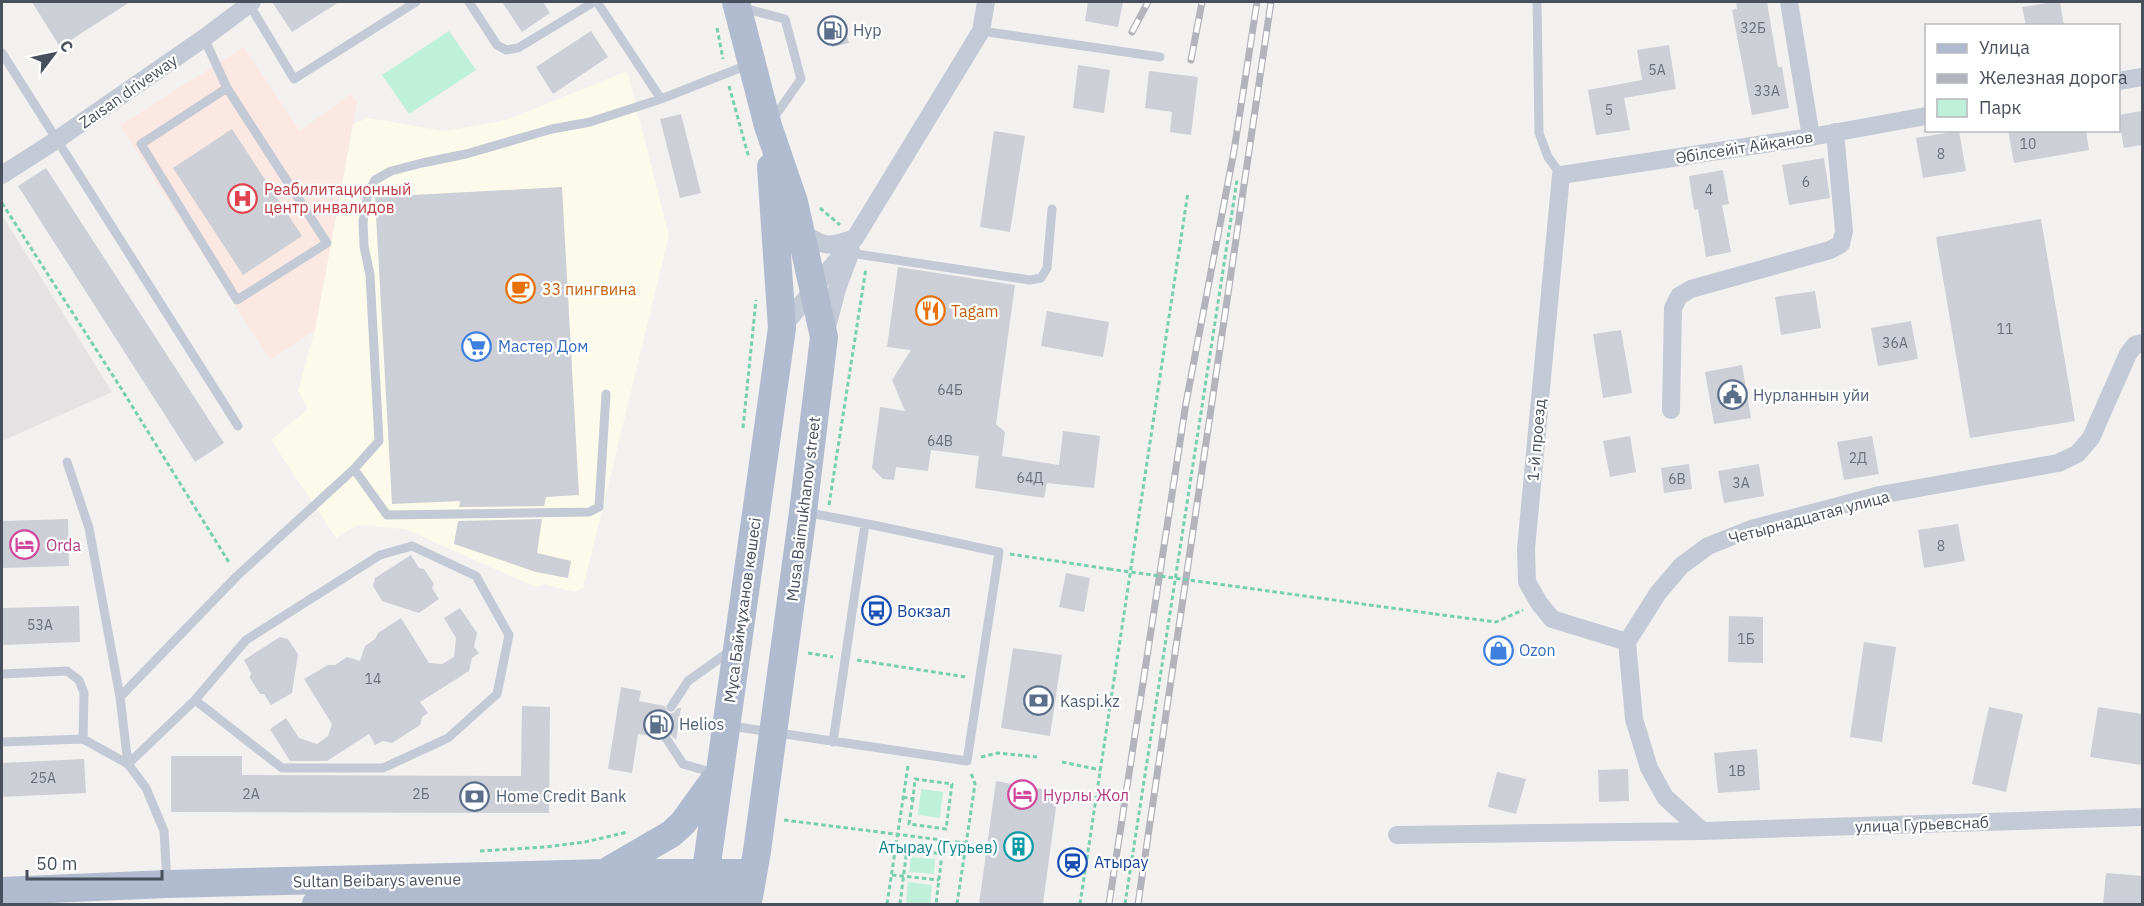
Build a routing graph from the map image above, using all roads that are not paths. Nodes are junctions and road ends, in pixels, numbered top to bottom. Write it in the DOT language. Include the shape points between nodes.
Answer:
graph roads {
  1 [pos="416,2"];
  2 [pos="469,2"];
  3 [pos="596,2"];
  4 [pos="986,2"];
  5 [pos="1537,2"];
  6 [pos="1789,2"];
  7 [pos="251,3"];
  8 [pos="730,10"];
  9 [pos="981,31"];
  10 [pos="204,38"];
  11 [pos="2,52"];
  12 [pos="1160,57"];
  13 [pos="739,68"];
  14 [pos="2142,77"];
  15 [pos="2120,81"];
  16 [pos="227,88"];
  17 [pos="661,99"];
  18 [pos="1925,116"];
  19 [pos="768,126"];
  20 [pos="1835,132"];
  21 [pos="1812,137"];
  22 [pos="58,139"];
  23 [pos="2,175"];
  24 [pos="1561,175"];
  25 [pos="1052,209"];
  26 [pos="800,231"];
  27 [pos="852,246"];
  28 [pos="814,288"];
  29 [pos="782,328"];
  30 [pos="825,337"];
  31 [pos="2142,343"];
  32 [pos="606,394"];
  33 [pos="1671,410"];
  34 [pos="238,426"];
  35 [pos="67,462"];
  36 [pos="354,469"];
  37 [pos="815,515"];
  38 [pos="865,524"];
  39 [pos="1628,642"];
  40 [pos="737,646"];
  41 [pos="2,674"];
  42 [pos="120,697"];
  43 [pos="195,700"];
  44 [pos="671,707"];
  45 [pos="725,725"];
  46 [pos="773,733"];
  47 [pos="666,738"];
  48 [pos="83,739"];
  49 [pos="2,742"];
  50 [pos="833,742"];
  51 [pos="128,764"];
  52 [pos="718,775"];
  53 [pos="2142,817"];
  54 [pos="1702,831"];
  55 [pos="1397,835"];
  56 [pos="705,882"];
  57 [pos="167,884"];
  58 [pos="751,885"];
  59 [pos="617,890"];
  60 [pos="2,891"];
  61 [pos="315,904"];
  1 -- 7 [label="lane" via="294,79"];
  2 -- 3 [label="lane" via="497,45 506,50 518,48"];
  3 -- 17 [label="lane"];
  4 -- 9 [label="street"];
  5 -- 24 [label="lane" via="1539,133 1548,157"];
  6 -- 21 [label="street"];
  7 -- 10 [label="street, Zaısan driveway"];
  8 -- 13 [label="main road, Musa Baimukhanov street"];
  8 -- 19 [label="lane" via="785,19 801,79"];
  9 -- 12 [label="lane"];
  9 -- 27 [label="street"];
  10 -- 16 [label="lane"];
  10 -- 22 [label="street, Zaısan driveway"];
  11 -- 22 [label="lane"];
  13 -- 17 [label="lane"];
  13 -- 19 [label="main road, Musa Baimukhanov street"];
  14 -- 15 [label="street"];
  16 -- 16 [label="lane" via="327,243 237,300 141,144"];
  17 -- 36 [label="lane" via="590,122 391,171 375,180 368,193 363,222 370,275 379,441"];
  18 -- 20 [label="street, Әбілсейіт Айқанов"];
  19 -- 26 [label="main road, Musa Baimukhanov street"];
  19 -- 29 [label="main road, Musa Baimukhanov street"];
  20 -- 21 [label="street, Әбілсейіт Айқанов"];
  20 -- 33 [label="street" via="1845,231 1841,244 1679,296 1673,309"];
  21 -- 24 [label="street, Әбілсейіт Айқанов"];
  22 -- 23 [label="street, Zaısan driveway"];
  22 -- 34 [label="lane"];
  24 -- 39 [label="street, 1-й проезд" via="1526,549 1527,582 1552,619"];
  25 -- 27 [label="lane" via="1047,268 1041,278 1030,280 868,256"];
  26 -- 27 [label="street" via="821,244"];
  26 -- 28 [label="main road, Musa Baimukhanov street"];
  27 -- 28 [label="street"];
  27 -- 30 [label="street"];
  28 -- 29 [label="street"];
  28 -- 30 [label="main road, Musa Baimukhanov street"];
  29 -- 40 [label="main road, Мұса Баймұханов көшесі"];
  30 -- 37 [label="main road, Musa Baimukhanov street"];
  31 -- 39 [label="street, Четырнадцатая улица" via="2134,345 2128,354 2091,438 2077,454 2058,463 1880,495 1751,530 1708,546 1681,566 1658,592"];
  32 -- 36 [label="lane" via="599,507 589,512 387,515"];
  35 -- 42 [label="lane" via="89,528"];
  36 -- 42 [label="lane" via="237,576"];
  37 -- 38 [label="lane"];
  37 -- 46 [label="main road, Musa Baimukhanov street"];
  38 -- 50 [label="lane"];
  38 -- 50 [label="lane" via="999,552 967,761"];
  39 -- 54 [label="street" via="1634,720 1649,768 1665,797"];
  40 -- 44 [label="lane" via="688,681"];
  40 -- 45 [label="main road, Мұса Баймұханов көшесі"];
  41 -- 48 [label="lane" via="67,670 79,680 84,693"];
  42 -- 51 [label="lane"];
  43 -- 43 [label="lane" via="282,768 383,768 448,738 497,694 509,635 476,576 412,546 380,555 246,640"];
  43 -- 51 [label="lane"];
  45 -- 46 [label="lane"];
  45 -- 52 [label="main road, Мұса Баймұханов көшесі"];
  46 -- 50 [label="lane"];
  46 -- 58 [label="main road, Musa Baimukhanov street"];
  47 -- 52 [label="lane" via="683,764"];
  48 -- 49 [label="lane"];
  48 -- 51 [label="lane"];
  51 -- 57 [label="lane" via="146,788 164,831"];
  52 -- 56 [label="main road, Мұса Баймұханов көшесі"];
  52 -- 59 [label="main road" via="683,823 651,848"];
  53 -- 54 [label="street, улица Гурьевснаб"];
  54 -- 55 [label="street, улица Гурьевснаб"];
  56 -- 58 [label="main road, Sultan Beibarys avenue"];
  56 -- 59 [label="main road, Sultan Beibarys avenue"];
  57 -- 59 [label="main road, Sultan Beibarys avenue"];
  57 -- 60 [label="main road, Sultan Beibarys avenue"];
  59 -- 61 [label="main road, Sultan Beibarys avenue"];
}
